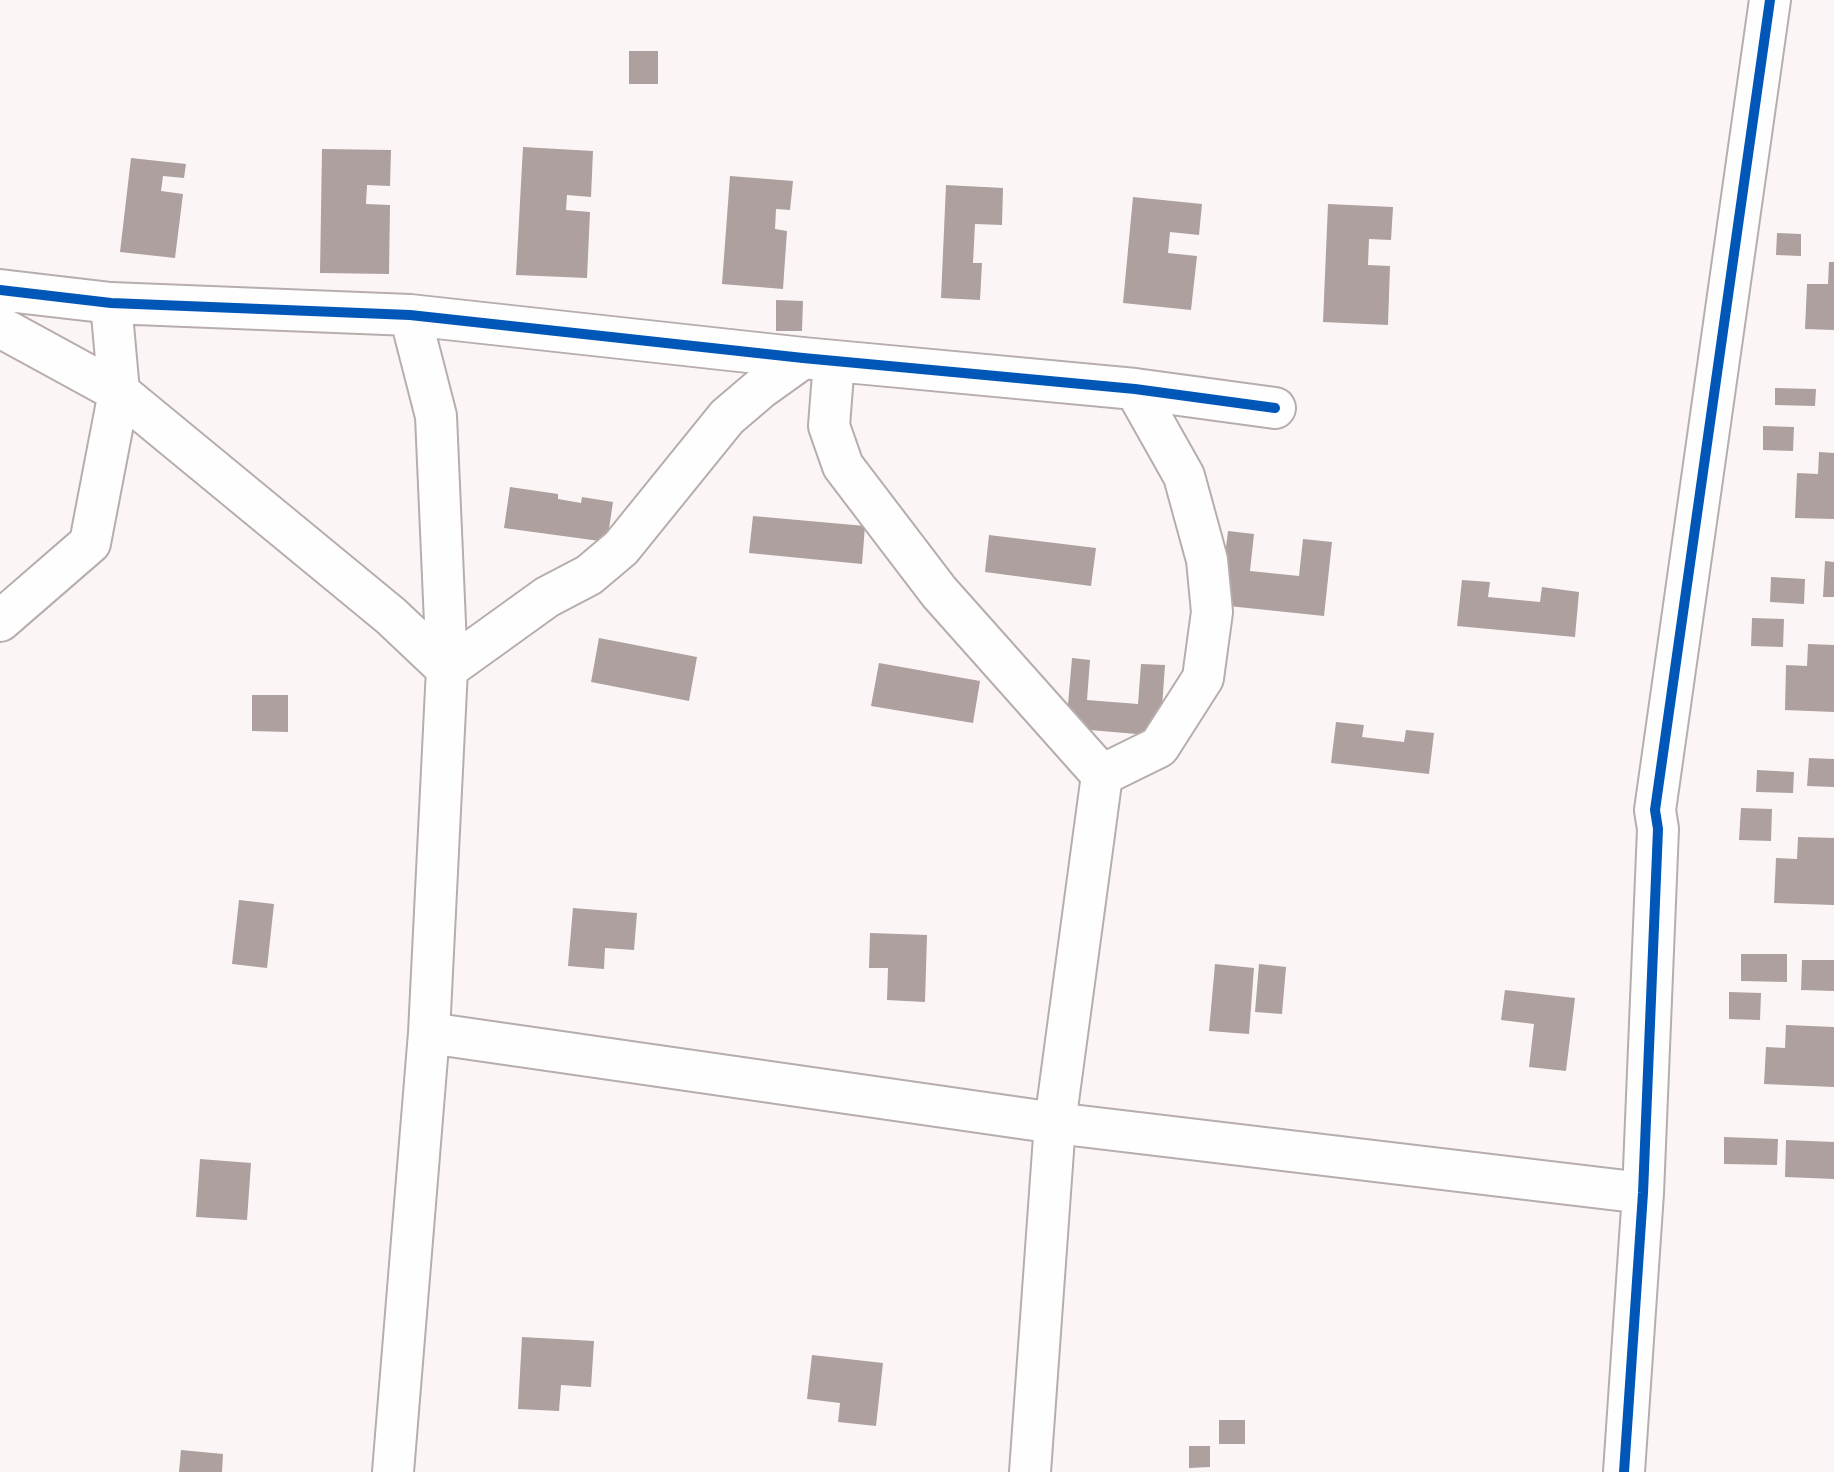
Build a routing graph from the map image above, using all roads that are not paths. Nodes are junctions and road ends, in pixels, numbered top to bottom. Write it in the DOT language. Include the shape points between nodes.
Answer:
graph roads {
  1 [pos="1770,0"];
  2 [pos="0,290"];
  3 [pos="111,303"];
  4 [pos="410,315"];
  5 [pos="0,327"];
  6 [pos="818,360"];
  7 [pos="1135,389"];
  8 [pos="119,392"];
  9 [pos="1275,408"];
  10 [pos="0,621"];
  11 [pos="447,669"];
  12 [pos="1102,775"];
  13 [pos="429,1033"];
  14 [pos="1055,1123"];
  15 [pos="1643,1193"];
  16 [pos="393,1472"];
  17 [pos="1030,1472"];
  18 [pos="1624,1472"];
  1 -- 15 [label="street" via="1655,810"];
  2 -- 3 [label="street"];
  3 -- 4 [label="street"];
  3 -- 8 [label="street"];
  4 -- 6 [label="street"];
  4 -- 11 [label="street" via="436,416"];
  5 -- 8 [label="street"];
  6 -- 7 [label="street"];
  6 -- 11 [label="street" via="761,388 727,417 621,548 589,575 547,597"];
  6 -- 12 [label="street" via="829,426 843,466 939,592"];
  7 -- 9 [label="street"];
  7 -- 12 [label="street" via="1184,476 1207,560 1212,612 1203,678 1159,747"];
  8 -- 10 [label="street" via="90,543"];
  8 -- 11 [label="street" via="391,616"];
  11 -- 13 [label="street"];
  12 -- 14 [label="street"];
  13 -- 14 [label="street"];
  13 -- 16 [label="street"];
  14 -- 15 [label="street"];
  14 -- 17 [label="street"];
  15 -- 18 [label="street"];
}
